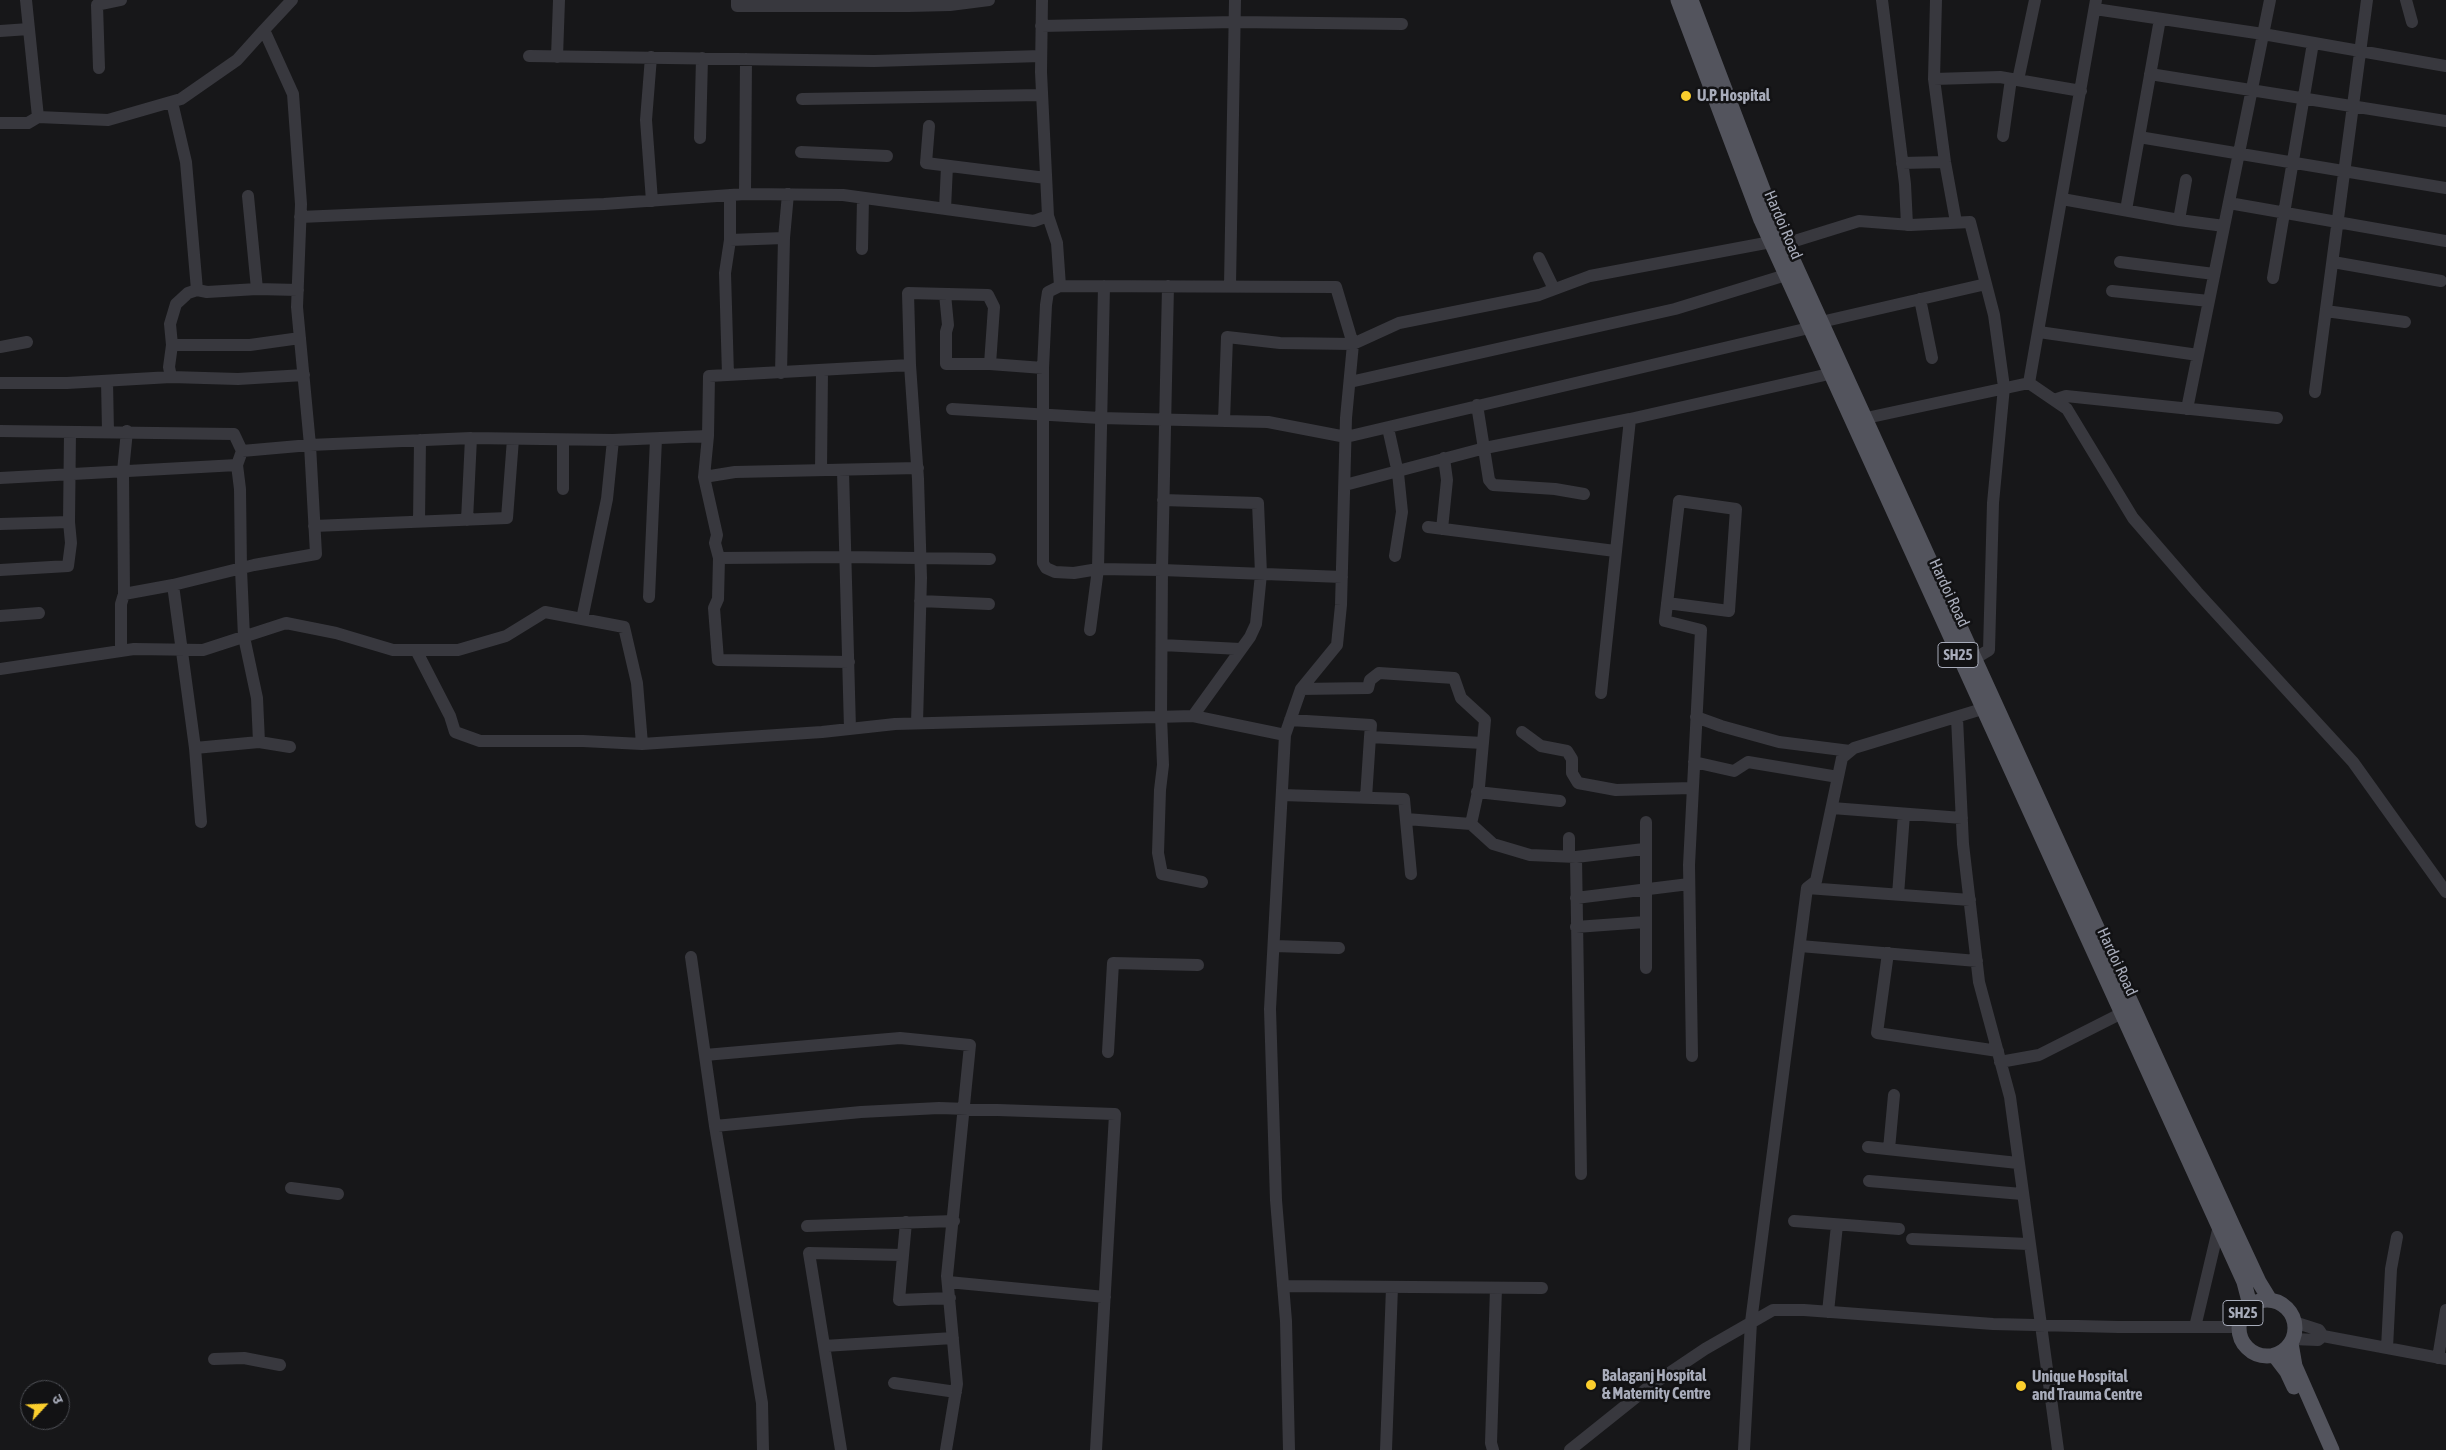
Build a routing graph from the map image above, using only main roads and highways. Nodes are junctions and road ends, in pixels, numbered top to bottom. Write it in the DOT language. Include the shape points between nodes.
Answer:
graph roads {
  1 [pos="1678,0"];
  2 [pos="1691,0"];
  3 [pos="1778,243"];
  4 [pos="1815,325"];
  5 [pos="1858,420"];
  6 [pos="1989,708"];
  7 [pos="2224,1223"];
  8 [pos="2270,1300"];
  9 [pos="2250,1305"];
  10 [pos="2292,1341"];
  11 [pos="2274,1355"];
  12 [pos="2323,1450"];
  13 [pos="2332,1450"];
  1 -- 3 [label="main road, Hardoi Road / SH25"];
  2 -- 3 [label="main road, Hardoi Road / SH25" via="1769,207"];
  3 -- 4 [label="main road, Hardoi Road / SH25"];
  3 -- 4 [label="main road, Hardoi Road / SH25" via="1786,276"];
  4 -- 5 [label="main road, Hardoi Road / SH25"];
  4 -- 5 [label="main road, Hardoi Road / SH25" via="1829,374"];
  5 -- 6 [label="main road, Hardoi Road / SH25"];
  5 -- 6 [label="main road, Hardoi Road / SH25" via="1974,659"];
  6 -- 7 [label="main road, Hardoi Road / SH25"];
  6 -- 7 [label="main road, Hardoi Road / SH25" via="2122,1013"];
  7 -- 8 [label="main road, Hardoi Road / SH25"];
  7 -- 9 [label="main road, Hardoi Road / SH25"];
  8 -- 9 [label="main road, SH25"];
  8 -- 10 [label="main road, SH25" via="2282,1304 2290,1313 2294,1322"];
  9 -- 11 [label="main road, SH25" via="2243,1313 2239,1327 2244,1345 2262,1356"];
  10 -- 11 [label="main road" via="2284,1351"];
  10 -- 13 [label="main road" via="2295,1366"];
  11 -- 12 [label="main road" via="2287,1372"];
}
